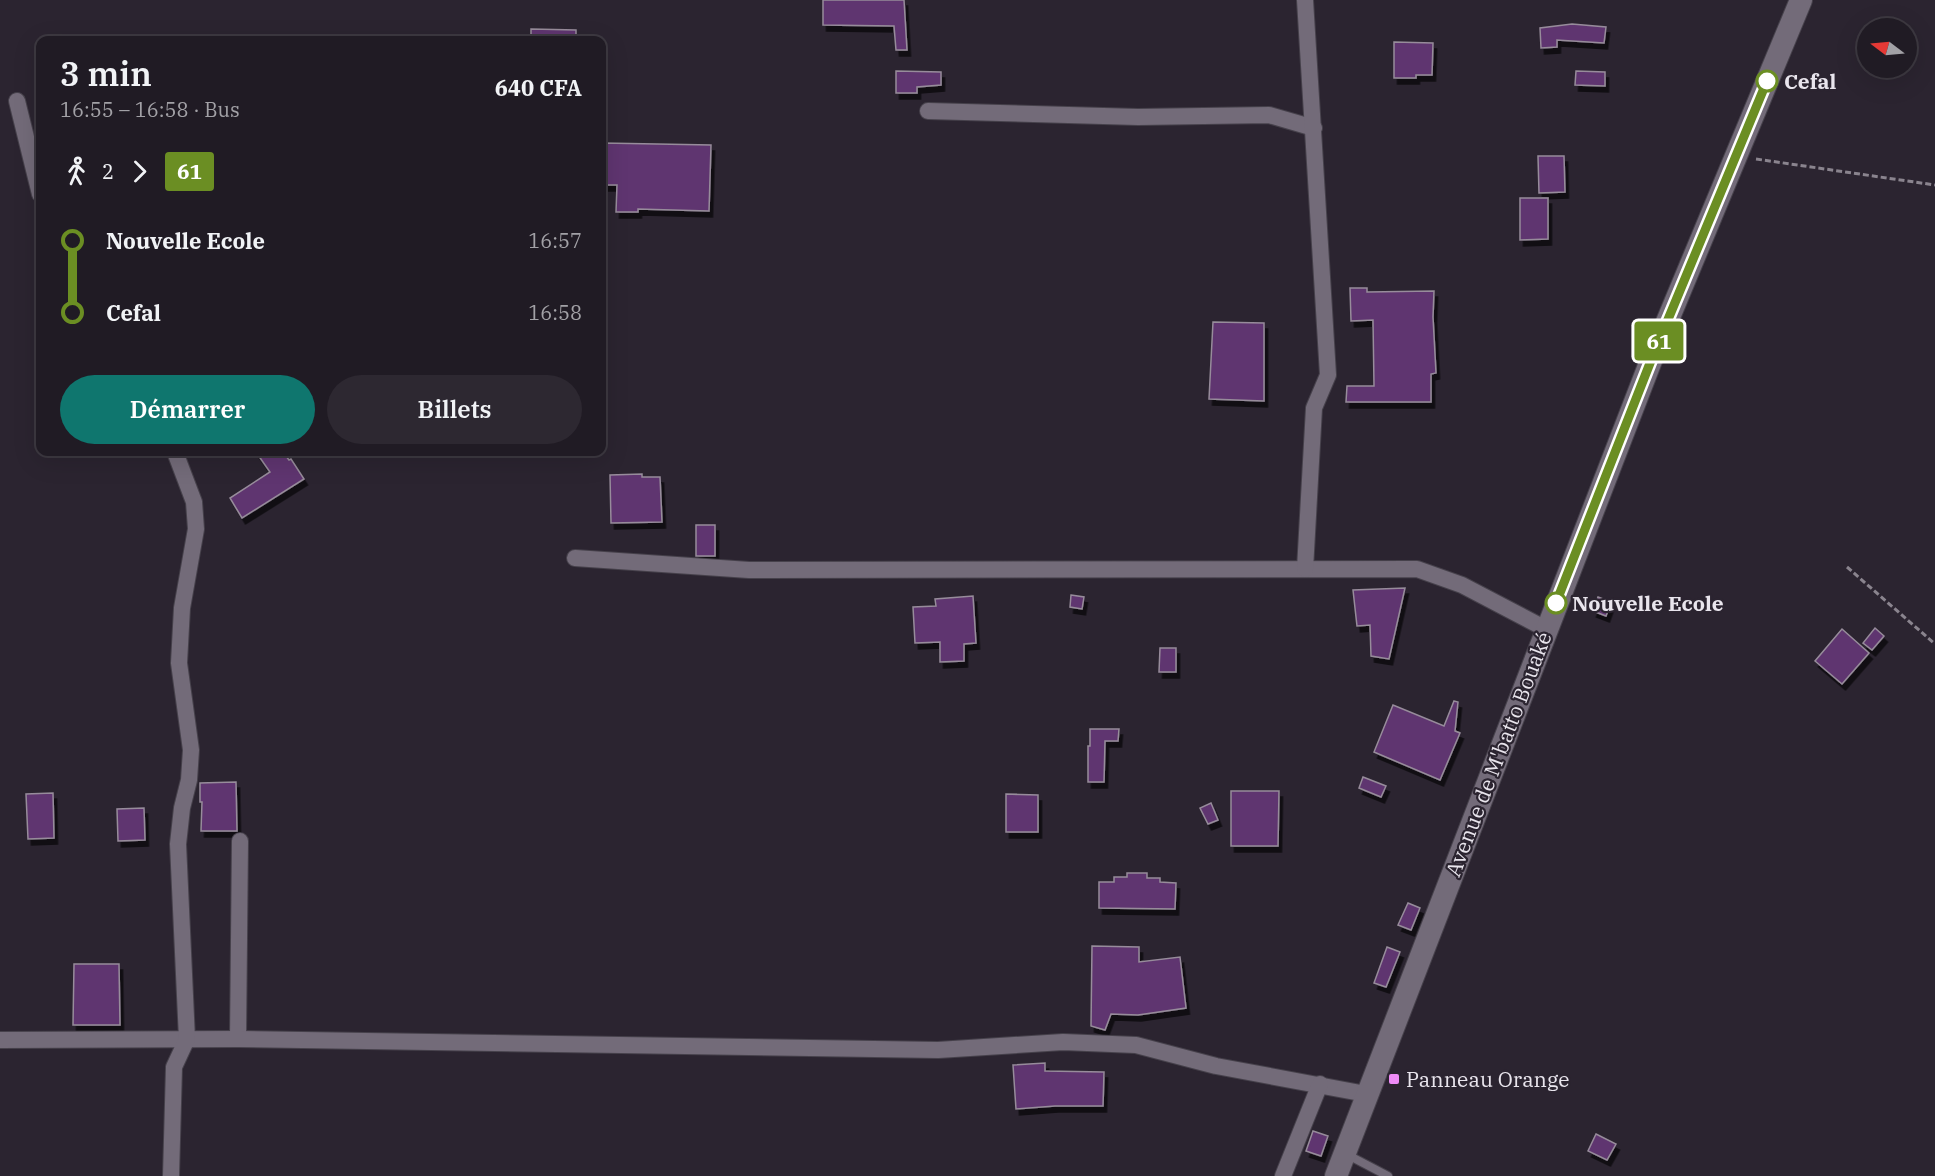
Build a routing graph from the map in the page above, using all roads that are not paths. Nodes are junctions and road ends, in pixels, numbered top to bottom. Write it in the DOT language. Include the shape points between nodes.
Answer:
graph roads {
  1 [pos="1305,0"];
  2 [pos="1801,0"];
  3 [pos="17,101"];
  4 [pos="928,111"];
  5 [pos="1314,128"];
  6 [pos="36,178"];
  7 [pos="177,456"];
  8 [pos="575,558"];
  9 [pos="1305,569"];
  10 [pos="1546,629"];
  11 [pos="240,842"];
  12 [pos="187,1039"];
  13 [pos="238,1039"];
  14 [pos="0,1040"];
  15 [pos="1320,1084"];
  16 [pos="1366,1094"];
  17 [pos="1345,1153"];
  18 [pos="171,1176"];
  19 [pos="1283,1176"];
  20 [pos="1336,1176"];
  21 [pos="1388,1176"];
  1 -- 5 [label="street"];
  2 -- 10 [label="street, Avenue de M'batto Bouaké" via="1652,358"];
  3 -- 6 [label="street"];
  4 -- 5 [label="street" via="1269,116"];
  5 -- 9 [label="street" via="1328,375 1314,408"];
  7 -- 12 [label="street" via="194,502 196,529 182,608 179,663 191,750 178,844"];
  8 -- 9 [label="street" via="749,570"];
  9 -- 10 [label="street" via="1417,569 1462,585"];
  10 -- 16 [label="street, Avenue de M'batto Bouaké"];
  11 -- 13 [label="street"];
  12 -- 13 [label="street"];
  12 -- 14 [label="street"];
  12 -- 18 [label="street" via="174,1067"];
  13 -- 15 [label="street" via="939,1050 1064,1042 1115,1044 1136,1045 1216,1066"];
  15 -- 16 [label="street"];
  15 -- 19 [label="street"];
  16 -- 17 [label="street, Avenue de M'batto Bouaké"];
  17 -- 20 [label="street, Avenue de M'batto Bouaké"];
  17 -- 21 [label="lane"];
}
